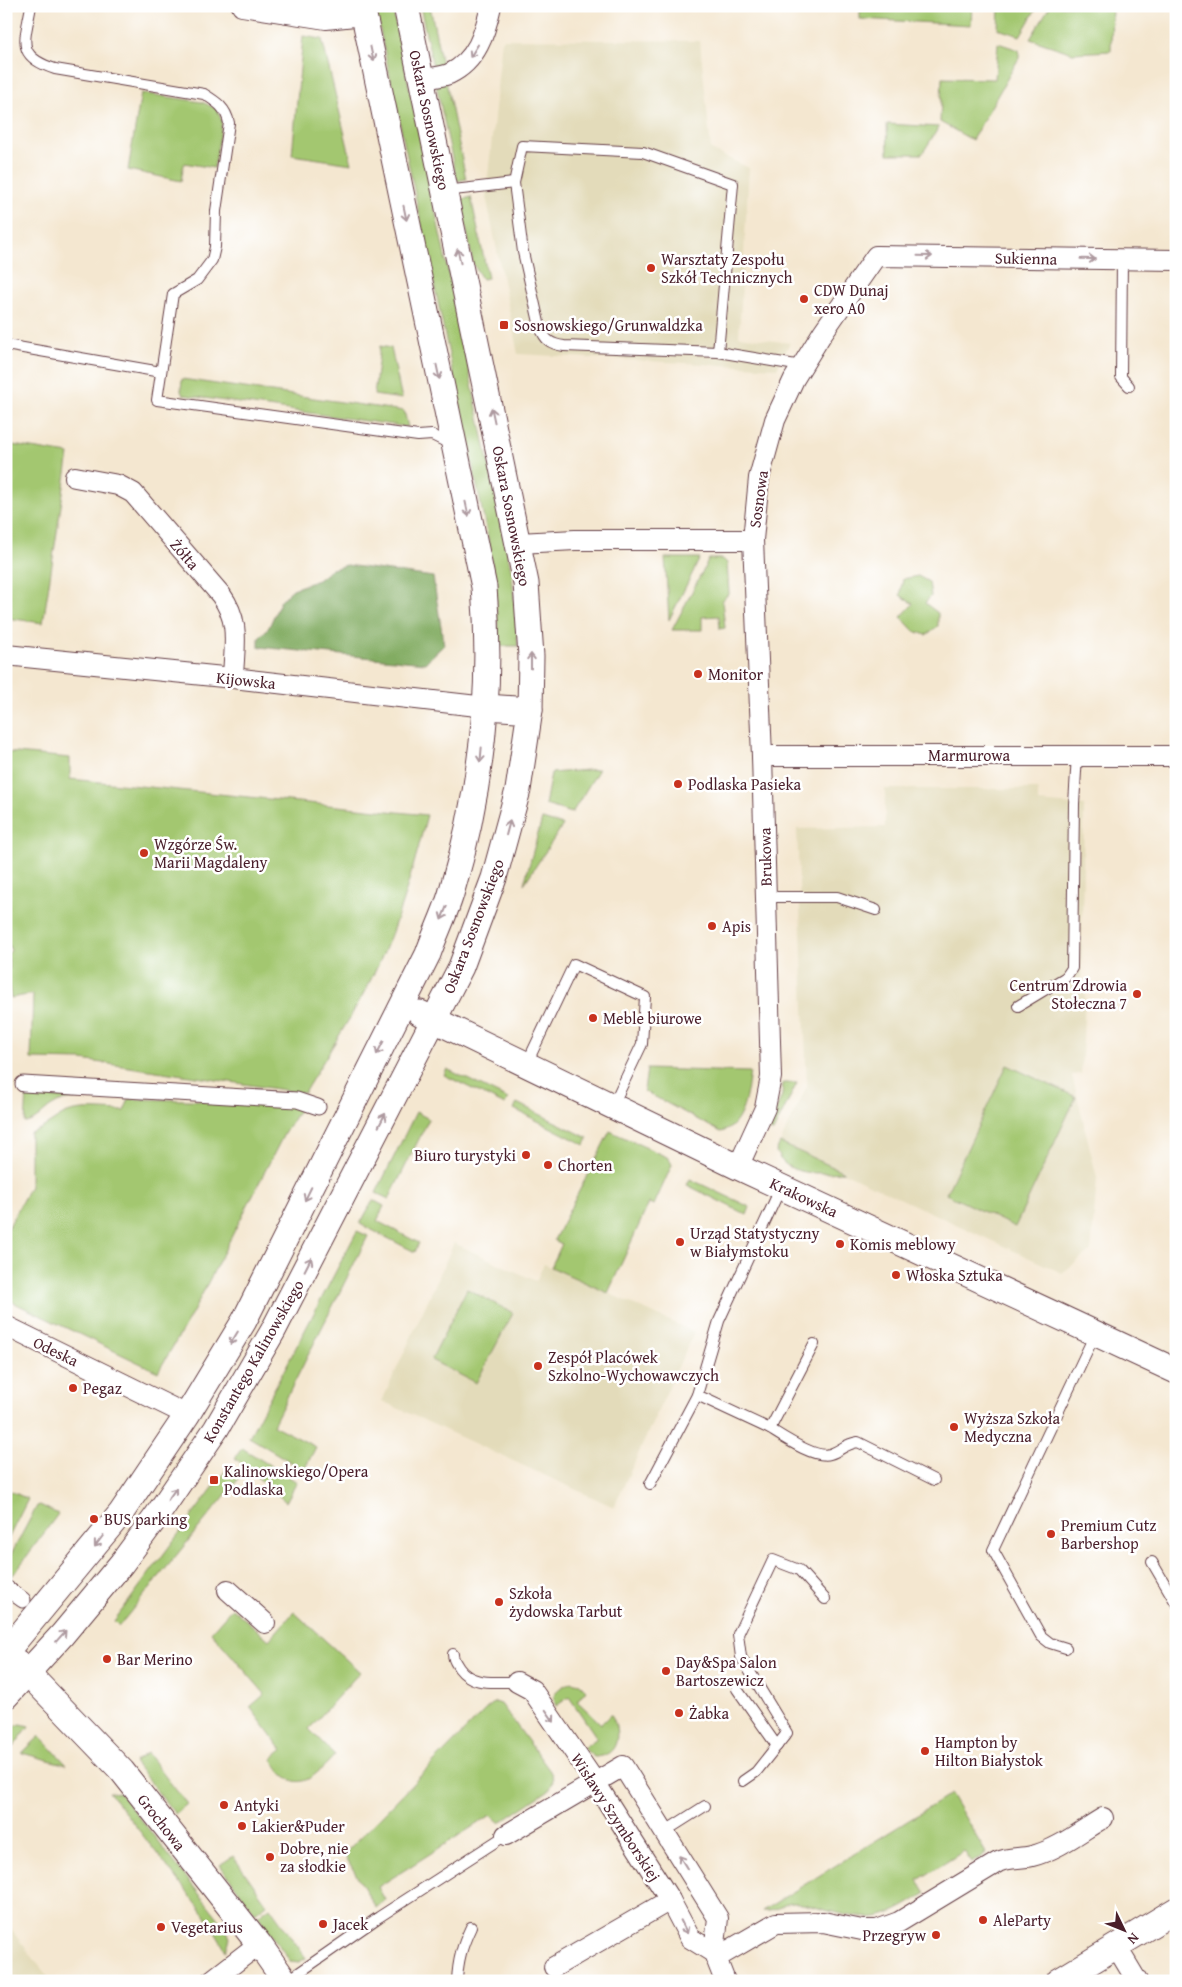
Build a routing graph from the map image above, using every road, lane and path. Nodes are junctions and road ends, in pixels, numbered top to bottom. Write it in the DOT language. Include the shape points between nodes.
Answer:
graph roads {
  1 [pos="31,6"];
  2 [pos="242,6"];
  3 [pos="406,6"];
  4 [pos="491,6"];
  5 [pos="293,11"];
  6 [pos="363,11"];
  7 [pos="422,79"];
  8 [pos="514,182"];
  9 [pos="445,191"];
  10 [pos="876,256"];
  11 [pos="1122,259"];
  12 [pos="1176,260"];
  13 [pos="6,345"];
  14 [pos="718,352"];
  15 [pos="802,366"];
  16 [pos="161,372"];
  17 [pos="1129,386"];
  18 [pos="453,445"];
  19 [pos="75,477"];
  20 [pos="752,540"];
  21 [pos="520,543"];
  22 [pos="6,655"];
  23 [pos="232,678"];
  24 [pos="486,707"];
  25 [pos="530,710"];
  26 [pos="1077,755"];
  27 [pos="762,756"];
  28 [pos="1176,756"];
  29 [pos="766,897"];
  30 [pos="876,910"];
  31 [pos="402,1005"];
  32 [pos="1018,1006"];
  33 [pos="434,1020"];
  34 [pos="527,1063"];
  35 [pos="23,1084"];
  36 [pos="613,1104"];
  37 [pos="318,1106"];
  38 [pos="738,1167"];
  39 [pos="782,1186"];
  40 [pos="6,1326"];
  41 [pos="1095,1334"];
  42 [pos="814,1344"];
  43 [pos="1176,1371"];
  44 [pos="696,1394"];
  45 [pos="187,1416"];
  46 [pos="216,1429"];
  47 [pos="770,1429"];
  48 [pos="934,1480"];
  49 [pos="650,1484"];
  50 [pos="1152,1562"];
  51 [pos="6,1588"];
  52 [pos="228,1590"];
  53 [pos="825,1599"];
  54 [pos="23,1600"];
  55 [pos="1176,1603"];
  56 [pos="265,1623"];
  57 [pos="1066,1648"];
  58 [pos="6,1653"];
  59 [pos="453,1654"];
  60 [pos="28,1672"];
  61 [pos="517,1682"];
  62 [pos="737,1689"];
  63 [pos="6,1696"];
  64 [pos="777,1746"];
  65 [pos="742,1781"];
  66 [pos="595,1782"];
  67 [pos="705,1806"];
  68 [pos="1103,1818"];
  69 [pos="664,1832"];
  70 [pos="506,1835"];
  71 [pos="670,1900"];
  72 [pos="1176,1910"];
  73 [pos="472,1927"];
  74 [pos="259,1944"];
  75 [pos="1116,1946"];
  76 [pos="715,1955"];
  77 [pos="554,1968"];
  78 [pos="211,1981"];
  79 [pos="286,1981"];
  80 [pos="457,1981"];
  81 [pos="725,1981"];
  82 [pos="1059,1981"];
  83 [pos="1137,1981"];
  1 -- 16 [label="lane" via="25,46 39,64 204,94 219,103 227,115 229,122 212,260 197,280 173,294"];
  2 -- 5 [label="street"];
  3 -- 7 [label="street, Oskara Sosnowskiego"];
  4 -- 7 [label="street, one-way" via="484,36 469,61 449,74"];
  5 -- 6 [label="street" via="337,19"];
  6 -- 18 [label="street, Oskara Sosnowskiego, one-way"];
  7 -- 9 [label="street, Oskara Sosnowskiego"];
  8 -- 9 [label="lane"];
  8 -- 14 [label="lane" via="523,252 544,339 564,346"];
  8 -- 14 [label="lane" via="522,146 643,152 733,184"];
  21 -- 9 [label="street, Oskara Sosnowskiego, one-way"];
  10 -- 11 [label="street, Sukienna, one-way"];
  10 -- 15 [label="street, Sosnowa"];
  11 -- 12 [label="street, Sukienna"];
  11 -- 17 [label="lane" via="1121,376"];
  13 -- 16 [label="lane"];
  14 -- 15 [label="lane"];
  15 -- 20 [label="street, Sosnowa" via="774,420 759,478"];
  16 -- 18 [label="lane" via="157,400 418,436 432,435"];
  18 -- 24 [label="street, Oskara Sosnowskiego, one-way" via="484,587 488,657"];
  19 -- 23 [label="street, Żółta" via="118,485 133,493 221,595 234,620"];
  20 -- 21 [label="street, Sosnowa"];
  20 -- 27 [label="street, Brukowa"];
  25 -- 21 [label="street, Oskara Sosnowskiego, one-way" via="529,621"];
  22 -- 23 [label="street, Kijowska"];
  23 -- 24 [label="street, Kijowska"];
  24 -- 25 [label="street"];
  24 -- 31 [label="street, Oskara Sosnowskiego, one-way" via="480,766 451,895 428,954"];
  33 -- 25 [label="street, Oskara Sosnowskiego, one-way" via="461,967 494,878 518,790"];
  26 -- 27 [label="street, Marmurowa"];
  26 -- 28 [label="street, Marmurowa"];
  26 -- 32 [label="lane" via="1072,968 1066,976"];
  27 -- 29 [label="street, Brukowa"];
  29 -- 30 [label="lane" via="837,897"];
  29 -- 38 [label="street, Brukowa" via="771,1078 765,1108"];
  31 -- 33 [label="street, Krakowska"];
  31 -- 45 [label="street, Konstantego Kalinowskiego, one-way" via="244,1321"];
  33 -- 34 [label="street, Krakowska"];
  46 -- 33 [label="street, Konstantego Kalinowskiego, one-way" via="273,1331"];
  34 -- 36 [label="street, Krakowska"];
  34 -- 36 [label="lane" via="574,964 644,997 642,1044"];
  35 -- 37 [label="street" via="297,1100"];
  36 -- 38 [label="street, Krakowska"];
  38 -- 39 [label="street, Krakowska"];
  39 -- 41 [label="street, Krakowska"];
  39 -- 44 [label="lane" via="719,1321"];
  40 -- 45 [label="street, Odeska"];
  41 -- 43 [label="street, Krakowska"];
  41 -- 57 [label="lane" via="992,1550 1040,1636"];
  42 -- 47 [label="lane"];
  44 -- 47 [label="lane"];
  44 -- 49 [label="lane"];
  45 -- 46 [label="street"];
  45 -- 58 [label="street, Konstantego Kalinowskiego, one-way" via="104,1535"];
  60 -- 46 [label="street, Konstantego Kalinowskiego, one-way" via="122,1562"];
  47 -- 48 [label="lane" via="819,1455 830,1454 846,1444 858,1442"];
  50 -- 55 [label="lane"];
  51 -- 54 [label="street"];
  52 -- 56 [label="street"];
  53 -- 64 [label="lane" via="799,1570 773,1560 738,1634 741,1657 787,1733"];
  58 -- 60 [label="street, Grochowa"];
  59 -- 61 [label="lane" via="462,1672 474,1681"];
  60 -- 63 [label="street, Konstantego Kalinowskiego"];
  60 -- 74 [label="street, Grochowa" via="122,1771"];
  61 -- 66 [label="street, Wisławy Szymborskiej, one-way" via="532,1690"];
  62 -- 64 [label="lane"];
  64 -- 65 [label="lane" via="756,1772"];
  66 -- 69 [label="street, Wisławy Szymborskiej" via="623,1766"];
  66 -- 70 [label="street"];
  66 -- 71 [label="street, Wisławy Szymborskiej"];
  67 -- 69 [label="lane"];
  68 -- 76 [label="street" via="1052,1849 998,1862 899,1922 877,1930 823,1922 776,1923"];
  76 -- 69 [label="street, Wisławy Szymborskiej, one-way" via="718,1918"];
  70 -- 79 [label="lane"];
  71 -- 76 [label="street, Wisławy Szymborskiej, one-way" via="690,1938"];
  71 -- 77 [label="street"];
  72 -- 75 [label="street"];
  73 -- 80 [label="lane" via="462,1946"];
  74 -- 78 [label="street"];
  74 -- 79 [label="street, Grochowa"];
  75 -- 82 [label="street"];
  75 -- 83 [label="street"];
  76 -- 81 [label="street, Wisławy Szymborskiej"];
}
